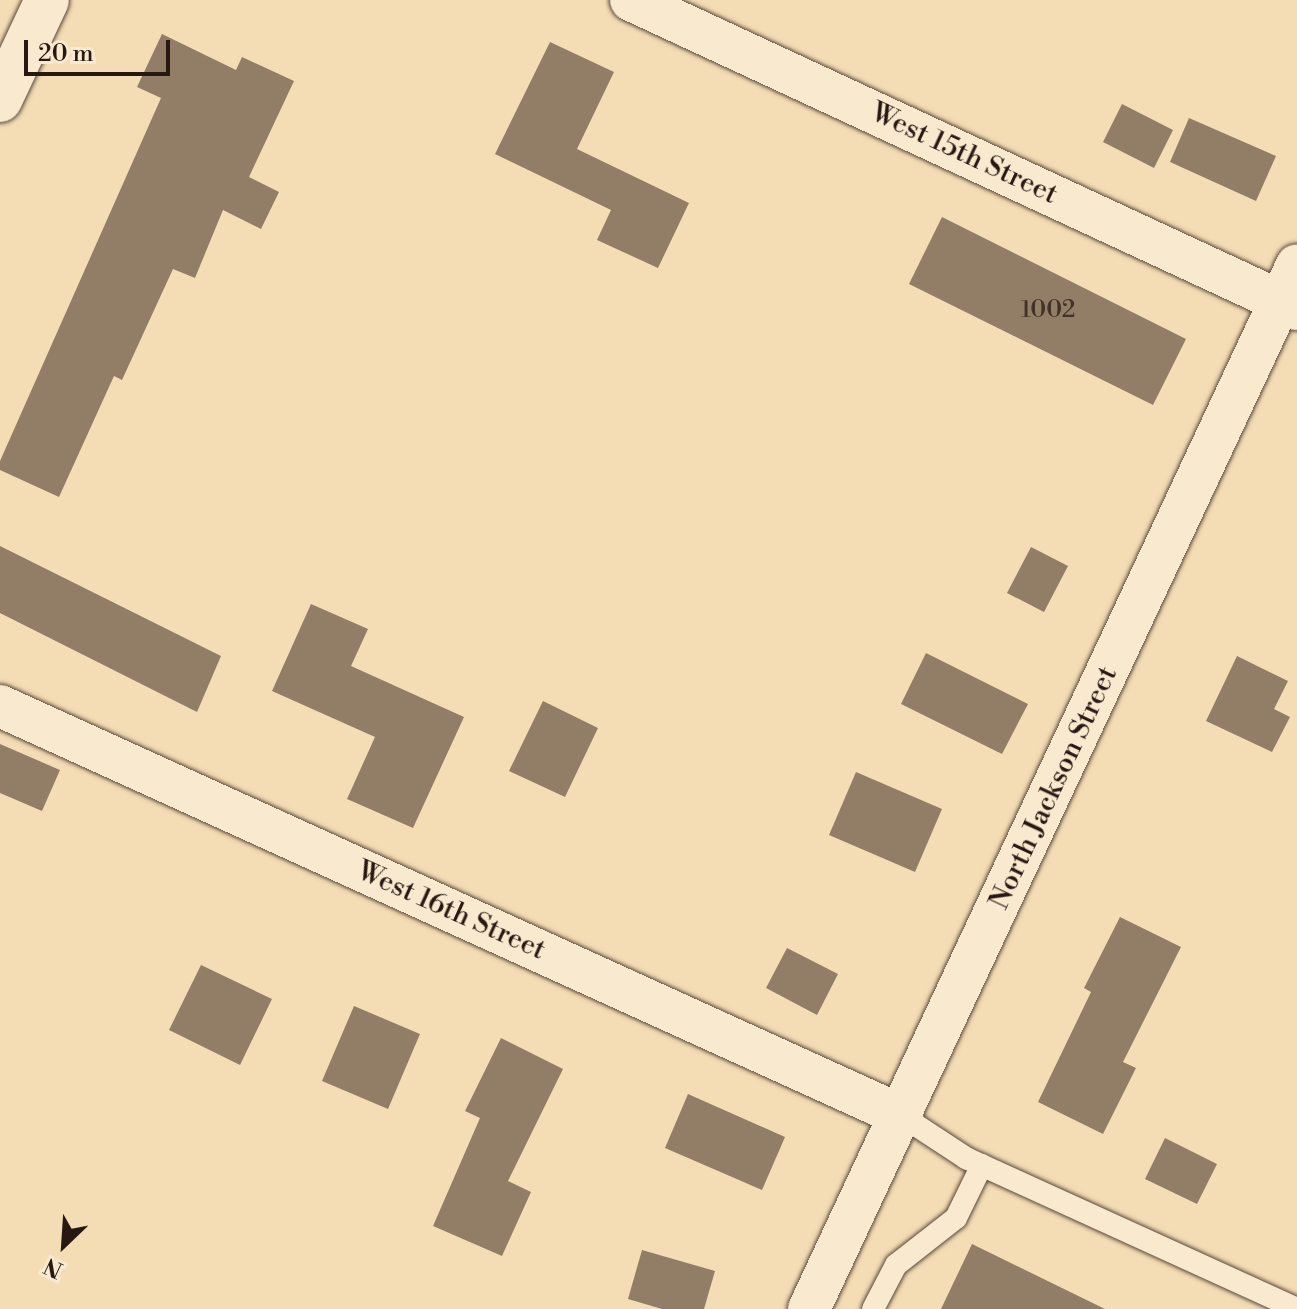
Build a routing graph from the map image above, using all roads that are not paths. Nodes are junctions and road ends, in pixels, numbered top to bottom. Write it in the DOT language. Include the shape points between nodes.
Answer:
graph roads {
  1 [pos="47,0"];
  2 [pos="631,0"];
  3 [pos="0,100"];
  4 [pos="1291,291"];
  5 [pos="0,706"];
  6 [pos="902,1116"];
  7 [pos="982,1165"];
  8 [pos="809,1309"];
  9 [pos="873,1309"];
  10 [pos="1297,1309"];
  1 -- 3 [label="street"];
  2 -- 4 [label="street, West 15th Street"];
  4 -- 6 [label="street, North Jackson Street"];
  5 -- 6 [label="street, West 16th Street"];
  6 -- 7 [label="lane"];
  6 -- 8 [label="street, North Jackson Street"];
  7 -- 9 [label="lane" via="956,1218 896,1265"];
  7 -- 10 [label="lane"];
}
